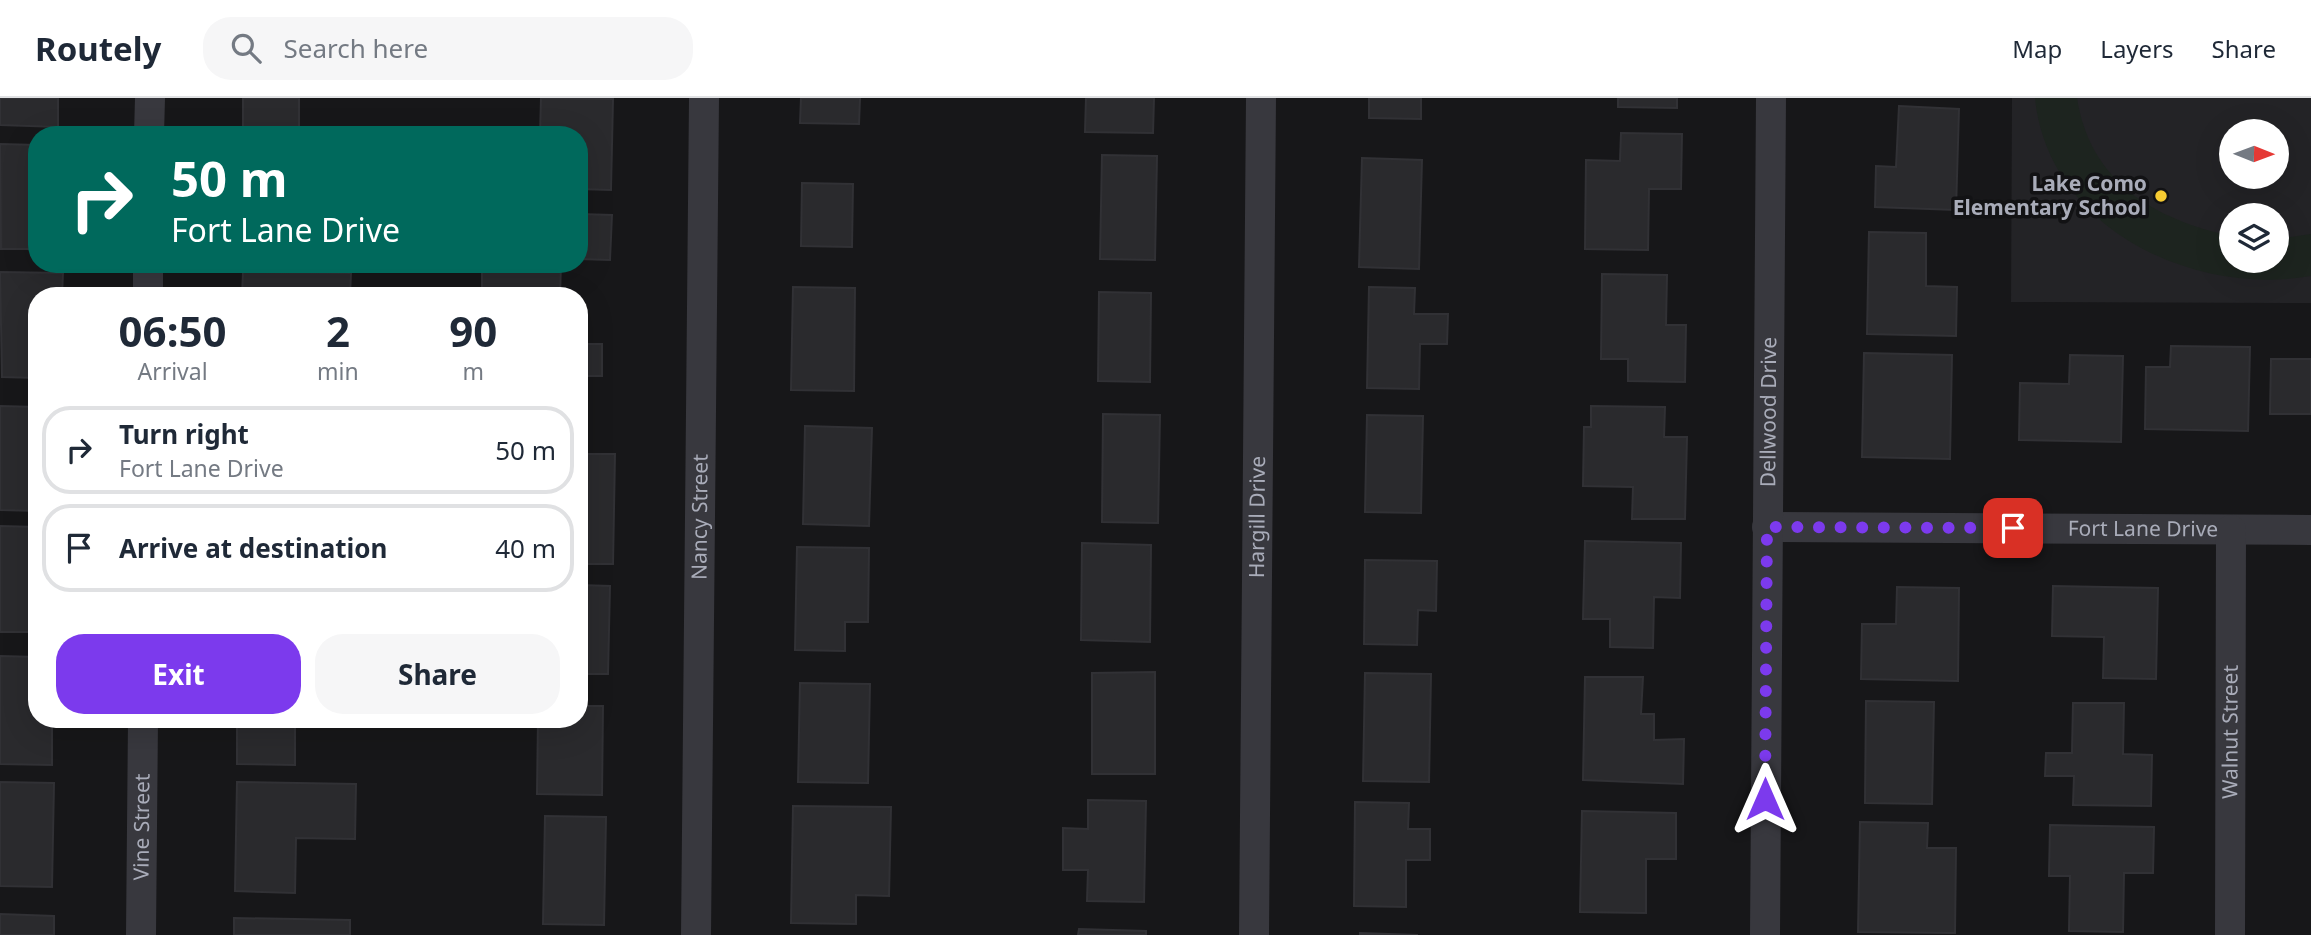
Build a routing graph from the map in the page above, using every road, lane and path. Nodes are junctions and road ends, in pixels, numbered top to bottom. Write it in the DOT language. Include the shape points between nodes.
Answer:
graph roads {
  1 [pos="150,98"];
  2 [pos="704,98"];
  3 [pos="1261,98"];
  4 [pos="1771,98"];
  5 [pos="149,126"];
  6 [pos="1767,527"];
  7 [pos="2231,530"];
  8 [pos="2311,530"];
  9 [pos="143,728"];
  10 [pos="141,935"];
  11 [pos="696,935"];
  12 [pos="1254,935"];
  13 [pos="1765,935"];
  14 [pos="2230,935"];
  1 -- 5 [label="street"];
  2 -- 11 [label="street, Nancy Street"];
  3 -- 12 [label="street, Hargill Drive"];
  4 -- 6 [label="street, Dellwood Drive"];
  6 -- 7 [label="street, Fort Lane Drive"];
  6 -- 13 [label="street, Dellwood Drive"];
  7 -- 8 [label="street, Fort Lane Drive"];
  7 -- 14 [label="street, Walnut Street"];
  9 -- 10 [label="street, Vine Street"];
}
